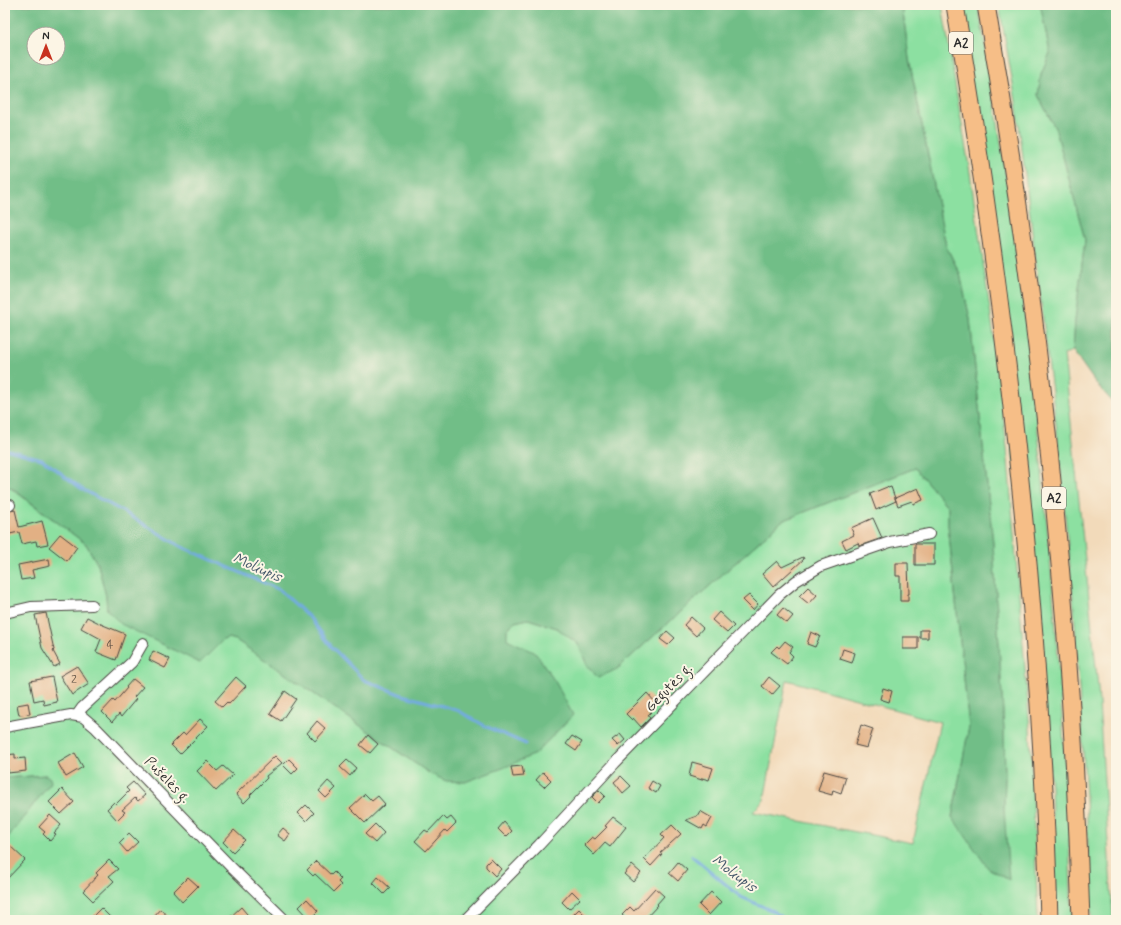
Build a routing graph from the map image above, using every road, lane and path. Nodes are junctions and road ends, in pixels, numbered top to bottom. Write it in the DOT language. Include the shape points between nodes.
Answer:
graph roads {
  1 [pos="955,5"];
  2 [pos="986,5"];
  3 [pos="929,534"];
  4 [pos="92,604"];
  5 [pos="5,613"];
  6 [pos="143,643"];
  7 [pos="78,715"];
  8 [pos="5,727"];
  9 [pos="285,920"];
  10 [pos="465,920"];
  11 [pos="1050,920"];
  12 [pos="1080,920"];
  1 -- 11 [label="highway, A2" via="978,144 1012,399 1037,671"];
  2 -- 12 [label="highway, A2" via="1019,208 1051,465 1074,769"];
  3 -- 10 [label="street, Gegutės g." via="890,542 821,566 796,581 626,752"];
  4 -- 5 [label="street" via="31,607"];
  6 -- 7 [label="street" via="132,662 82,708"];
  7 -- 8 [label="street"];
  7 -- 9 [label="street, Pušelės g." via="96,728"];
}
